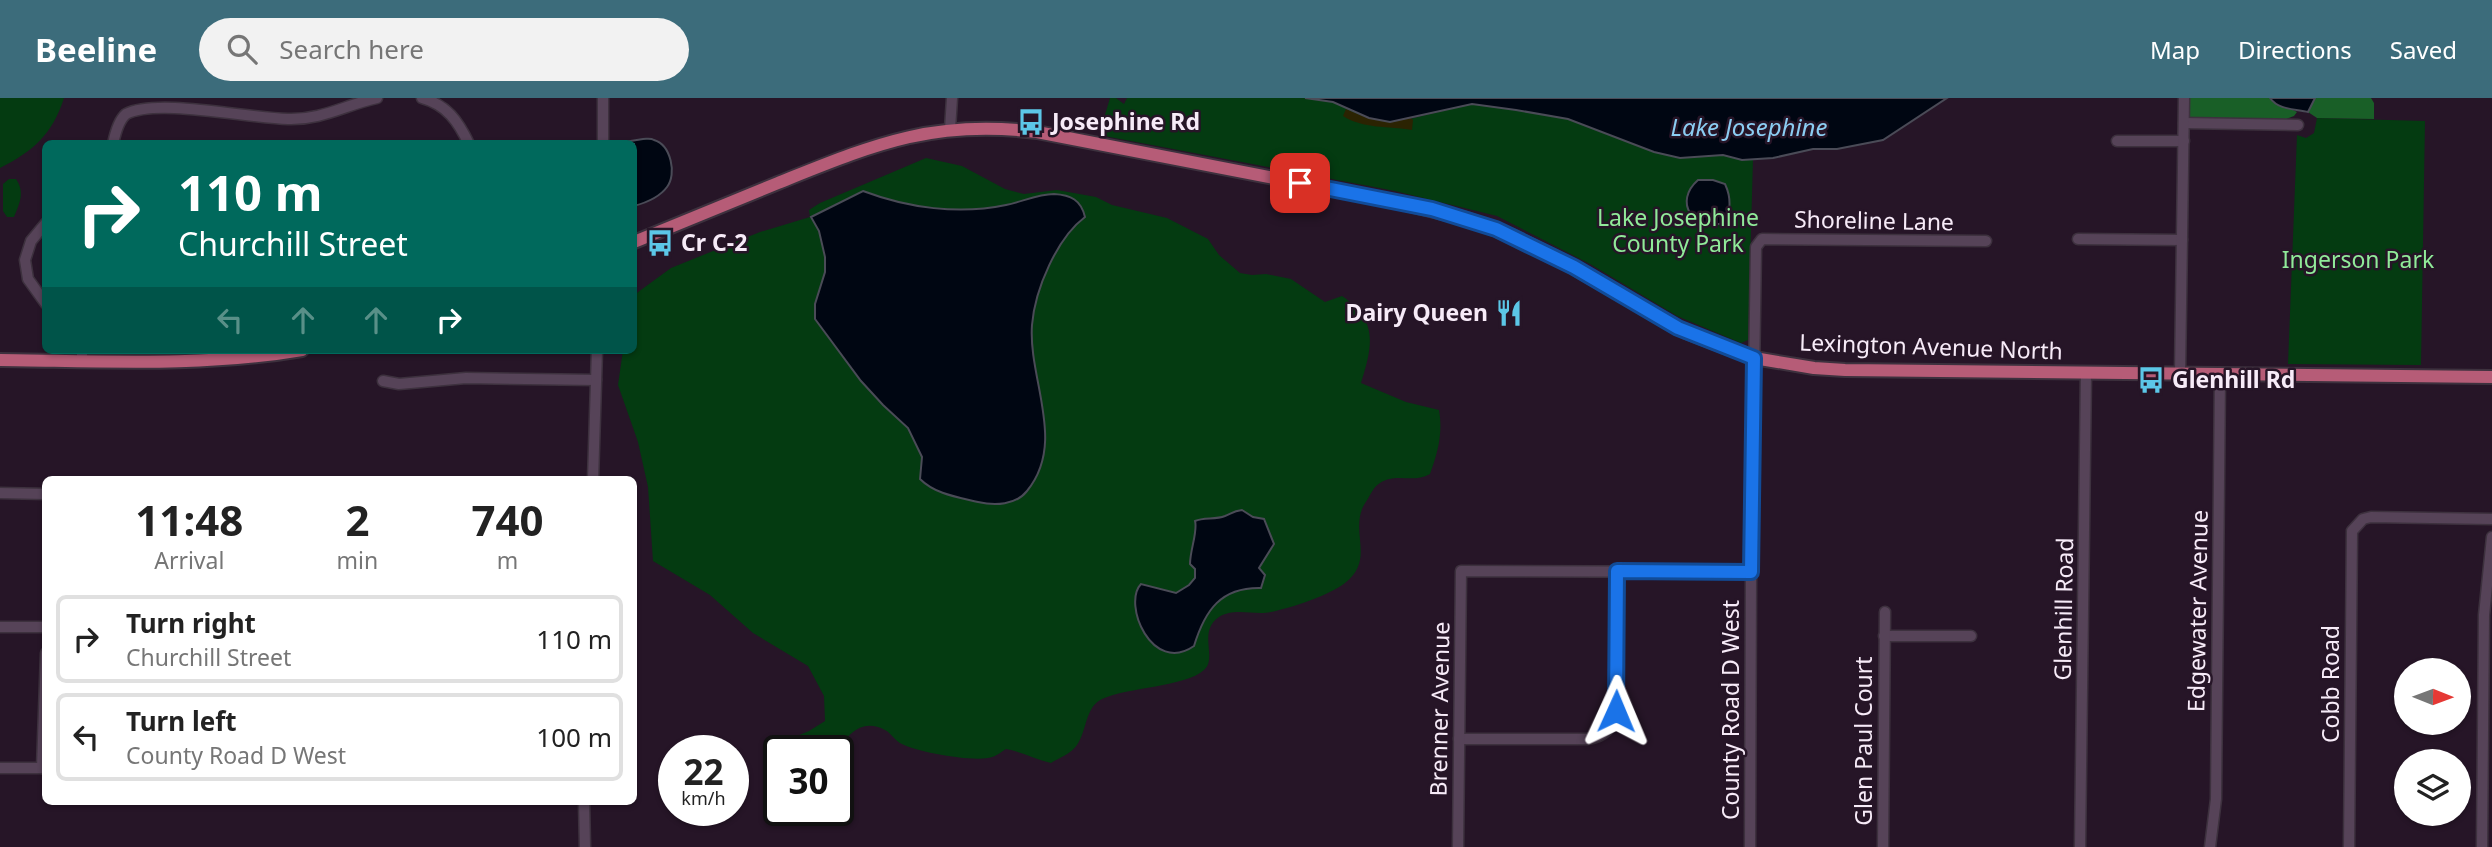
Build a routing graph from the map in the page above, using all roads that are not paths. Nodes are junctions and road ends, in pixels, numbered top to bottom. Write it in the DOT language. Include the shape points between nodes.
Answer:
graph roads {
  1 [pos="377,98"];
  2 [pos="422,98"];
  3 [pos="603,98"];
  4 [pos="952,98"];
  5 [pos="2184,98"];
  6 [pos="2184,123"];
  7 [pos="2298,125"];
  8 [pos="950,129"];
  9 [pos="115,140"];
  10 [pos="467,140"];
  11 [pos="603,140"];
  12 [pos="2117,141"];
  13 [pos="2184,141"];
  14 [pos="42,228"];
  15 [pos="1762,239"];
  16 [pos="2078,239"];
  17 [pos="2182,240"];
  18 [pos="637,241"];
  19 [pos="1986,241"];
  20 [pos="41,289"];
  21 [pos="262,354"];
  22 [pos="597,354"];
  23 [pos="77,356"];
  24 [pos="1754,358"];
  25 [pos="0,360"];
  26 [pos="2086,372"];
  27 [pos="2180,374"];
  28 [pos="2220,374"];
  29 [pos="2492,377"];
  30 [pos="596,380"];
  31 [pos="383,381"];
  32 [pos="593,476"];
  33 [pos="0,493"];
  34 [pos="42,494"];
  35 [pos="2492,519"];
  36 [pos="2492,537"];
  37 [pos="1617,571"];
  38 [pos="1751,572"];
  39 [pos="1885,612"];
  40 [pos="0,627"];
  41 [pos="42,627"];
  42 [pos="1884,636"];
  43 [pos="1971,636"];
  44 [pos="1459,738"];
  45 [pos="0,768"];
  46 [pos="42,768"];
  47 [pos="584,805"];
  48 [pos="585,847"];
  49 [pos="1458,847"];
  50 [pos="1749,847"];
  51 [pos="1883,847"];
  52 [pos="2080,847"];
  53 [pos="2210,847"];
  54 [pos="2349,847"];
  55 [pos="2482,847"];
  1 -- 9 [label="street" via="307,118 267,117 202,103 149,102 124,115"];
  2 -- 10 [label="street" via="446,108"];
  3 -- 11 [label="street"];
  4 -- 8 [label="street"];
  5 -- 6 [label="street"];
  6 -- 7 [label="street"];
  6 -- 13 [label="street"];
  8 -- 18 [label="main road, Lexington Avenue North" via="856,152"];
  8 -- 24 [label="main road, Lexington Avenue North" via="1037,132 1451,214 1541,250 1678,328"];
  12 -- 13 [label="street"];
  13 -- 17 [label="street"];
  14 -- 20 [label="street" via="31,241 26,260 28,279"];
  15 -- 19 [label="street, Shoreline Lane"];
  15 -- 24 [label="street, County Road D West" via="1756,247"];
  16 -- 17 [label="street"];
  17 -- 27 [label="street"];
  21 -- 23 [label="main road" via="192,361"];
  22 -- 30 [label="street"];
  23 -- 25 [label="main road"];
  24 -- 26 [label="main road, Lexington Avenue North" via="1845,370"];
  24 -- 38 [label="street, County Road D West"];
  26 -- 27 [label="main road, Lexington Avenue North"];
  26 -- 52 [label="street, Glenhill Road"];
  27 -- 28 [label="main road, Lexington Avenue North"];
  28 -- 29 [label="main road, Lexington Avenue North"];
  28 -- 53 [label="street, Edgewater Avenue" via="2216,799"];
  30 -- 31 [label="street"];
  30 -- 32 [label="street"];
  33 -- 34 [label="street"];
  35 -- 54 [label="street, Cobb Road" via="2371,517 2352,531"];
  36 -- 55 [label="street" via="2484,615"];
  37 -- 38 [label="street"];
  37 -- 44 [label="street" via="1616,711 1608,731 1587,739"];
  37 -- 44 [label="street, Brenner Avenue" via="1461,571"];
  38 -- 50 [label="street, County Road D West"];
  39 -- 42 [label="street, Glen Paul Court"];
  40 -- 41 [label="street"];
  42 -- 43 [label="street, Glen Paul Court"];
  42 -- 51 [label="street, Glen Paul Court"];
  44 -- 49 [label="street, Brenner Avenue"];
  45 -- 46 [label="street"];
  47 -- 48 [label="street"];
}
